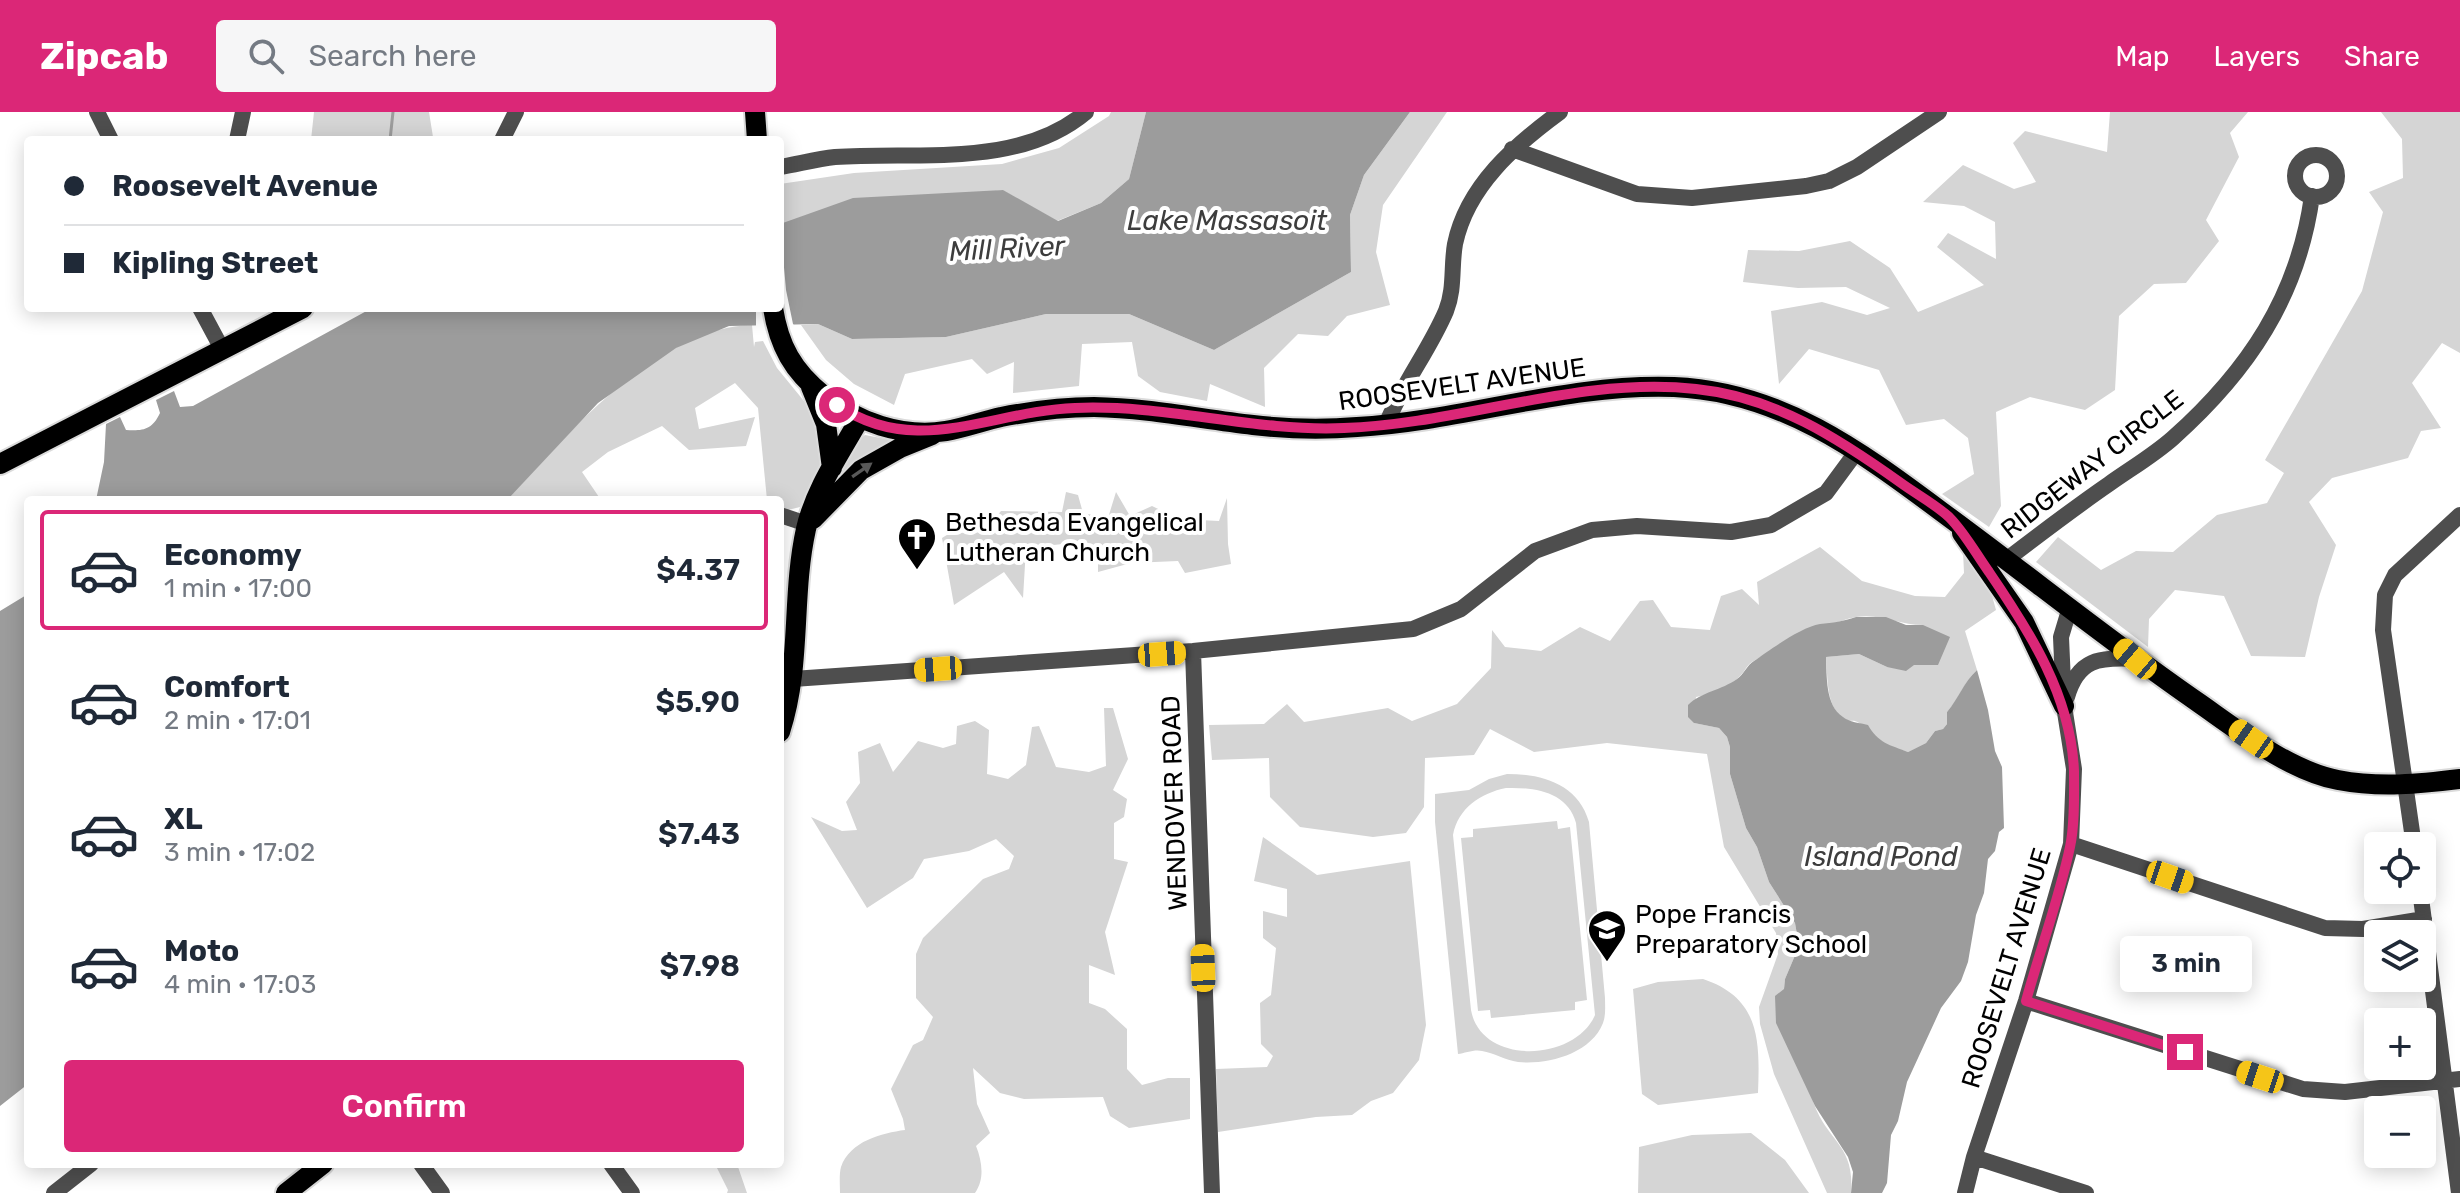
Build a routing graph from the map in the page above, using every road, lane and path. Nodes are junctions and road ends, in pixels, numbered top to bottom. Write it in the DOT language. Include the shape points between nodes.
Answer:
graph roads {
  1 [pos="97,112"];
  2 [pos="243,112"];
  3 [pos="516,112"];
  4 [pos="755,112"];
  5 [pos="1086,112"];
  6 [pos="1560,112"];
  7 [pos="1939,112"];
  8 [pos="109,136"];
  9 [pos="238,136"];
  10 [pos="504,136"];
  11 [pos="757,136"];
  12 [pos="1512,149"];
  13 [pos="784,166"];
  14 [pos="2312,196"];
  15 [pos="202,312"];
  16 [pos="295,312"];
  17 [pos="774,312"];
  18 [pos="222,349"];
  19 [pos="809,383"];
  20 [pos="860,418"];
  21 [pos="1386,425"];
  22 [pos="945,431"];
  23 [pos="1857,451"];
  24 [pos="0,464"];
  25 [pos="832,468"];
  26 [pos="2460,515"];
  27 [pos="784,516"];
  28 [pos="1949,518"];
  29 [pos="807,524"];
  30 [pos="2006,560"];
  31 [pos="2070,607"];
  32 [pos="1193,651"];
  33 [pos="2135,659"];
  34 [pos="793,679"];
  35 [pos="2064,706"];
  36 [pos="784,716"];
  37 [pos="2460,779"];
  38 [pos="2405,786"];
  39 [pos="2412,832"];
  40 [pos="2071,844"];
  41 [pos="2422,904"];
  42 [pos="2424,919"];
  43 [pos="2026,1001"];
  44 [pos="2453,1080"];
  45 [pos="1974,1157"];
  46 [pos="86,1168"];
  47 [pos="318,1168"];
  48 [pos="424,1168"];
  49 [pos="614,1168"];
  50 [pos="54,1193"];
  51 [pos="286,1193"];
  52 [pos="442,1193"];
  53 [pos="632,1193"];
  54 [pos="1212,1193"];
  55 [pos="1965,1193"];
  56 [pos="2086,1193"];
  57 [pos="2459,1193"];
  1 -- 8 [label="street"];
  2 -- 9 [label="street"];
  3 -- 10 [label="street"];
  4 -- 11 [label="main road"];
  5 -- 13 [label="street" via="1043,139 1009,150 835,157"];
  6 -- 12 [label="street"];
  7 -- 12 [label="street" via="1829,181 1692,198 1637,194"];
  12 -- 21 [label="street" via="1463,222 1455,243 1448,306"];
  14 -- 30 [label="street, RIDGEWAY CIRCLE" via="2304,243 2278,311 2214,397 2171,440"];
  15 -- 18 [label="street"];
  16 -- 18 [label="main road"];
  17 -- 19 [label="main road, ROOSEVELT AVENUE" via="779,339"];
  18 -- 24 [label="main road"];
  19 -- 20 [label="main road, ROOSEVELT AVENUE"];
  19 -- 25 [label="main road" via="826,424"];
  20 -- 22 [label="main road, ROOSEVELT AVENUE" via="893,429"];
  20 -- 25 [label="main road"];
  21 -- 22 [label="main road, ROOSEVELT AVENUE" via="1280,427 1167,411 1083,407"];
  21 -- 23 [label="main road, ROOSEVELT AVENUE" via="1589,392 1670,387 1772,407"];
  29 -- 22 [label="main road, one-way" via="861,470"];
  23 -- 28 [label="main road, ROOSEVELT AVENUE"];
  23 -- 32 [label="street" via="1826,493 1771,525 1731,532 1637,526 1592,530 1535,551 1461,609 1413,629"];
  25 -- 29 [label="main road"];
  26 -- 38 [label="street" via="2395,575 2385,595 2383,630"];
  27 -- 29 [label="street"];
  28 -- 30 [label="main road, ROOSEVELT AVENUE"];
  28 -- 35 [label="main road, ROOSEVELT AVENUE" via="2024,622"];
  29 -- 34 [label="main road"];
  30 -- 31 [label="main road, ROOSEVELT AVENUE"];
  31 -- 33 [label="main road"];
  31 -- 35 [label="street, ROOSEVELT AVENUE" via="2061,637"];
  32 -- 34 [label="street"];
  32 -- 54 [label="street, WENDOVER ROAD"];
  33 -- 35 [label="street" via="2107,658 2086,665 2070,685"];
  33 -- 38 [label="main road" via="2274,755 2336,780"];
  34 -- 36 [label="main road"];
  35 -- 40 [label="street, ROOSEVELT AVENUE" via="2074,769"];
  37 -- 38 [label="main road"];
  38 -- 39 [label="street"];
  40 -- 42 [label="street" via="2325,928 2363,929"];
  40 -- 43 [label="street, ROOSEVELT AVENUE"];
  41 -- 42 [label="street"];
  42 -- 44 [label="street"];
  43 -- 44 [label="street" via="2303,1089 2345,1092"];
  43 -- 45 [label="street, ROOSEVELT AVENUE"];
  44 -- 57 [label="street"];
  45 -- 55 [label="street, ROOSEVELT AVENUE"];
  45 -- 56 [label="street"];
  46 -- 50 [label="street"];
  47 -- 51 [label="main road"];
  48 -- 52 [label="street"];
  49 -- 53 [label="street"];
}
